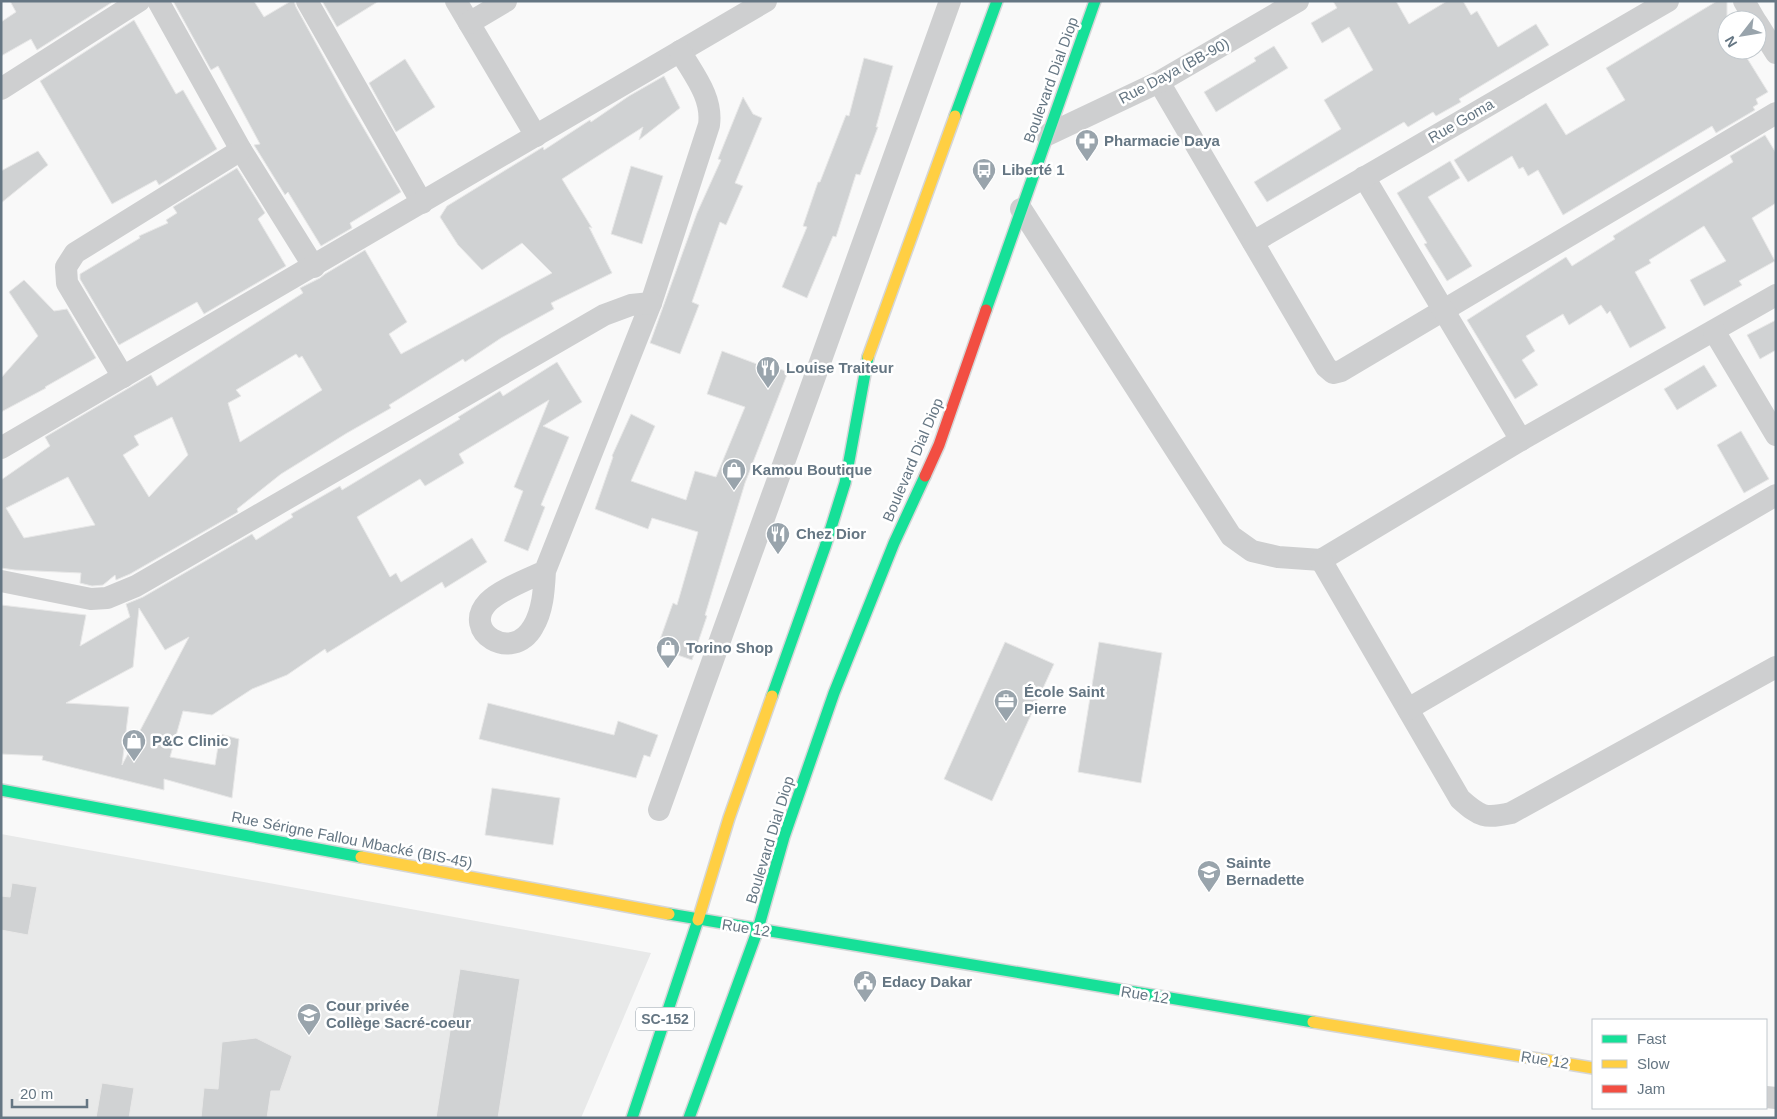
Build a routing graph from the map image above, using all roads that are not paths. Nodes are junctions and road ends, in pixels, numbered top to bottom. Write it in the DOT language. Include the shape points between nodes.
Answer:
graph roads {
  1 [pos="139,1"];
  2 [pos="158,1"];
  3 [pos="307,1"];
  4 [pos="456,1"];
  5 [pos="506,1"];
  6 [pos="766,1"];
  7 [pos="950,1"];
  8 [pos="997,1"];
  9 [pos="1095,1"];
  10 [pos="1298,1"];
  11 [pos="1668,1"];
  12 [pos="469,23"];
  13 [pos="1767,39"];
  14 [pos="680,52"];
  15 [pos="1776,53"];
  16 [pos="1159,82"];
  17 [pos="1,89"];
  18 [pos="1776,113"];
  19 [pos="1047,135"];
  20 [pos="536,136"];
  21 [pos="241,150"];
  22 [pos="1364,177"];
  23 [pos="422,203"];
  24 [pos="1021,209"];
  25 [pos="1253,242"];
  26 [pos="314,267"];
  27 [pos="1776,295"];
  28 [pos="651,303"];
  29 [pos="1444,311"];
  30 [pos="1714,330"];
  31 [pos="123,377"];
  32 [pos="1776,434"];
  33 [pos="1521,440"];
  34 [pos="1,448"];
  35 [pos="1776,495"];
  36 [pos="1321,560"];
  37 [pos="546,571"];
  38 [pos="1,581"];
  39 [pos="1776,667"];
  40 [pos="1408,709"];
  41 [pos="1,790"];
  42 [pos="659,810"];
  43 [pos="698,920"];
  44 [pos="758,929"];
  45 [pos="1592,1068"];
  46 [pos="632,1118"];
  47 [pos="690,1118"];
  1 -- 17 [label="street"];
  2 -- 21 [label="street"];
  3 -- 23 [label="street"];
  4 -- 12 [label="street"];
  5 -- 12 [label="street"];
  6 -- 14 [label="street"];
  7 -- 42 [label="street"];
  8 -- 43 [label="street" via="866,361 845,483 729,818"];
  9 -- 19 [label="street, Boulevard Dial Diop"];
  10 -- 16 [label="street, Rue Daya (BB-90)"];
  11 -- 22 [label="street, Rue Goma"];
  12 -- 20 [label="street"];
  13 -- 15 [label="street"];
  14 -- 20 [label="street"];
  14 -- 28 [label="street" via="706,96 711,113"];
  16 -- 19 [label="street, Rue Daya (BB-90)"];
  16 -- 25 [label="street"];
  18 -- 29 [label="street"];
  19 -- 24 [label="street, Boulevard Dial Diop"];
  20 -- 23 [label="street"];
  21 -- 26 [label="street"];
  21 -- 31 [label="street" via="75,253 66,267 67,283"];
  22 -- 25 [label="street, Rue Goma"];
  22 -- 29 [label="street"];
  23 -- 26 [label="street"];
  24 -- 36 [label="street" via="1231,536 1252,551 1278,557"];
  24 -- 44 [label="street, Boulevard Dial Diop" via="939,445 894,543 834,693 784,837"];
  25 -- 29 [label="street" via="1326,367 1333,373"];
  26 -- 31 [label="street"];
  27 -- 30 [label="street"];
  28 -- 37 [label="street"];
  28 -- 38 [label="street" via="631,305 604,316 136,586 106,598 91,599"];
  29 -- 33 [label="street"];
  30 -- 32 [label="street"];
  30 -- 33 [label="street"];
  31 -- 34 [label="street"];
  33 -- 36 [label="street"];
  35 -- 40 [label="street"];
  36 -- 40 [label="street"];
  39 -- 40 [label="street" via="1511,813 1494,817 1477,814 1460,800"];
  41 -- 43 [label="street, Rue Sérigne Fallou Mbacké (BIS-45)"];
  43 -- 44 [label="street, Rue 12"];
  43 -- 46 [label="street, SC-152"];
  44 -- 45 [label="street, Rue 12"];
  44 -- 47 [label="street, Boulevard Dial Diop"];
}
